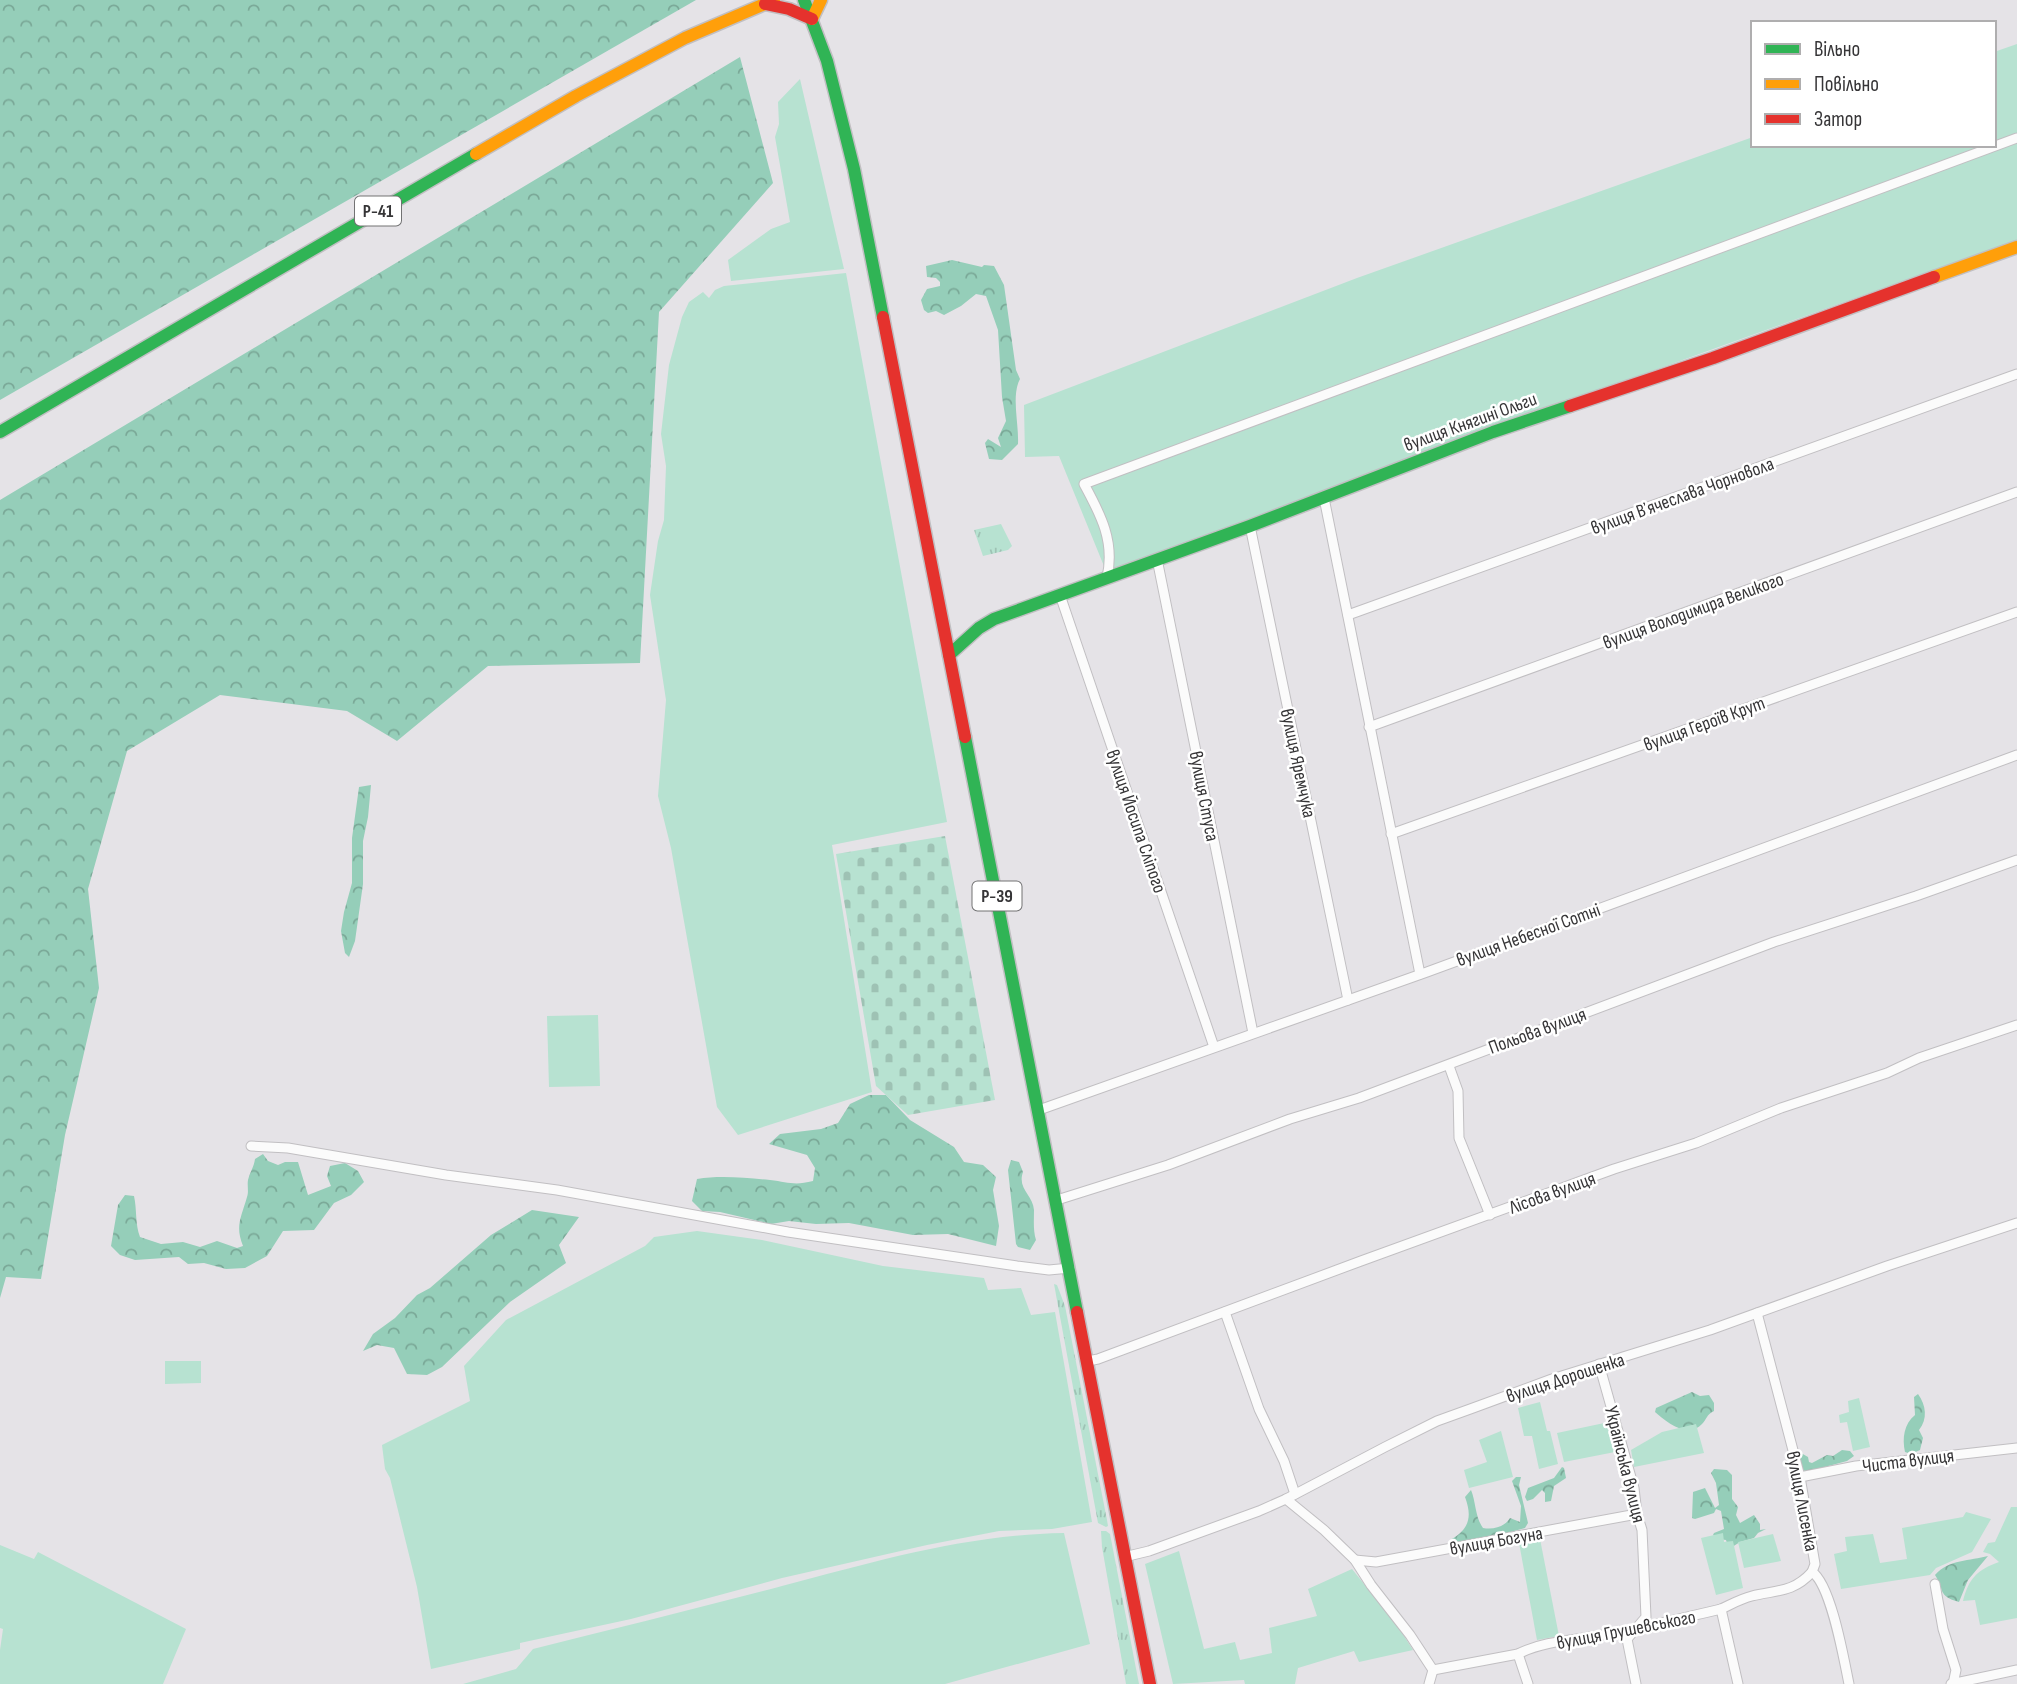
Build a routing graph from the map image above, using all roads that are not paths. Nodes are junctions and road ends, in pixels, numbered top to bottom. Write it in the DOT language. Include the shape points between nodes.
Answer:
graph roads {
  1 [pos="804,0"];
  2 [pos="821,0"];
  3 [pos="768,1"];
  4 [pos="812,19"];
  5 [pos="2017,138"];
  6 [pos="1996,146"];
  7 [pos="1993,147"];
  8 [pos="2017,247"];
  9 [pos="2017,374"];
  10 [pos="0,432"];
  11 [pos="2017,492"];
  12 [pos="1324,498"];
  13 [pos="1250,526"];
  14 [pos="1157,559"];
  15 [pos="1107,578"];
  16 [pos="1060,595"];
  17 [pos="2017,612"];
  18 [pos="1348,615"];
  19 [pos="950,655"];
  20 [pos="1369,727"];
  21 [pos="2017,755"];
  22 [pos="1391,834"];
  23 [pos="2017,860"];
  24 [pos="1420,974"];
  25 [pos="1348,1000"];
  26 [pos="2017,1025"];
  27 [pos="1253,1033"];
  28 [pos="1214,1047"];
  29 [pos="1449,1066"];
  30 [pos="1039,1110"];
  31 [pos="251,1146"];
  32 [pos="1057,1200"];
  33 [pos="1490,1214"];
  34 [pos="2017,1223"];
  35 [pos="1070,1268"];
  36 [pos="1225,1312"];
  37 [pos="1757,1313"];
  38 [pos="1088,1361"];
  39 [pos="1599,1364"];
  40 [pos="2017,1448"];
  41 [pos="1800,1478"];
  42 [pos="1290,1497"];
  43 [pos="1637,1514"];
  44 [pos="1124,1557"];
  45 [pos="1355,1560"];
  46 [pos="1812,1572"];
  47 [pos="1935,1584"];
  48 [pos="1721,1609"];
  49 [pos="1635,1629"];
  50 [pos="1518,1654"];
  51 [pos="1433,1670"];
  52 [pos="2017,1670"];
  53 [pos="1150,1684"];
  54 [pos="1429,1684"];
  55 [pos="1528,1684"];
  56 [pos="1636,1684"];
  57 [pos="1738,1684"];
  58 [pos="1849,1684"];
  59 [pos="1953,1684"];
  1 -- 4 [label="main road, Р-39"];
  2 -- 4 [label="main road"];
  3 -- 4 [label="main road"];
  3 -- 10 [label="main road, Р-41" via="685,38 576,96"];
  4 -- 19 [label="main road, Р-39" via="854,169"];
  5 -- 6 [label="street"];
  7 -- 15 [label="street" via="1084,484 1108,537 1111,558"];
  8 -- 12 [label="main road, вулиця Княгині Ольги" via="1726,354 1493,432"];
  9 -- 18 [label="street, вулиця Вʼячеслава Чорновола"];
  11 -- 20 [label="street, вулиця Володимира Великого"];
  12 -- 13 [label="main road, вулиця Княгині Ольги"];
  12 -- 18 [label="street"];
  13 -- 14 [label="main road, вулиця Княгині Ольги"];
  13 -- 25 [label="street, вулиця Яремчука"];
  14 -- 15 [label="main road, вулиця Княгині Ольги"];
  14 -- 27 [label="street, вулиця Стуса"];
  15 -- 16 [label="main road, вулиця Княгині Ольги"];
  16 -- 19 [label="main road, вулиця Княгині Ольги" via="979,628"];
  16 -- 28 [label="street, вулиця Йосипа Сліпого"];
  17 -- 22 [label="street, вулиця Героїв Крут"];
  18 -- 20 [label="street"];
  19 -- 30 [label="main road, Р-39"];
  20 -- 22 [label="street"];
  21 -- 24 [label="street, вулиця Небесної Сотні"];
  22 -- 24 [label="street"];
  23 -- 29 [label="street, Польова вулиця" via="1774,942"];
  24 -- 25 [label="street, вулиця Небесної Сотні"];
  25 -- 27 [label="street, вулиця Небесної Сотні"];
  26 -- 33 [label="street, Лісова вулиця"];
  27 -- 28 [label="street, вулиця Небесної Сотні"];
  28 -- 30 [label="street, вулиця Небесної Сотні"];
  29 -- 32 [label="street, Польова вулиця"];
  29 -- 33 [label="street" via="1458,1091 1460,1138"];
  30 -- 32 [label="main road, Р-39"];
  31 -- 35 [label="street" via="288,1148 1017,1266"];
  32 -- 35 [label="main road, Р-39"];
  33 -- 36 [label="street, Лісова вулиця"];
  34 -- 37 [label="street, вулиця Дорошенка"];
  35 -- 38 [label="main road, Р-39"];
  36 -- 38 [label="street, Лісова вулиця"];
  36 -- 42 [label="street" via="1259,1409 1284,1461"];
  37 -- 39 [label="street, вулиця Дорошенка"];
  37 -- 41 [label="street, вулиця Лисенка"];
  38 -- 44 [label="main road, Р-39"];
  39 -- 42 [label="street, вулиця Дорошенка" via="1437,1421"];
  39 -- 43 [label="street, Українська вулиця"];
  40 -- 41 [label="street, Чиста вулиця" via="1856,1466"];
  41 -- 46 [label="street, вулиця Лисенка" via="1815,1564"];
  42 -- 44 [label="street, вулиця Дорошенка"];
  42 -- 45 [label="street"];
  43 -- 45 [label="street, вулиця Богуна" via="1376,1562"];
  43 -- 49 [label="street, Українська вулиця" via="1642,1530 1646,1617"];
  44 -- 53 [label="main road, Р-39"];
  45 -- 51 [label="street"];
  46 -- 48 [label="street, вулиця Грушевського" via="1796,1587 1750,1596"];
  46 -- 58 [label="street, вулиця Лисенка" via="1826,1591"];
  47 -- 59 [label="street" via="1956,1670"];
  48 -- 49 [label="street, вулиця Грушевського"];
  48 -- 57 [label="street"];
  49 -- 50 [label="street, вулиця Грушевського"];
  49 -- 56 [label="street, Українська вулиця" via="1627,1639"];
  50 -- 51 [label="street, вулиця Грушевського"];
  50 -- 55 [label="street"];
  51 -- 54 [label="street"];
  52 -- 59 [label="street"];
}
